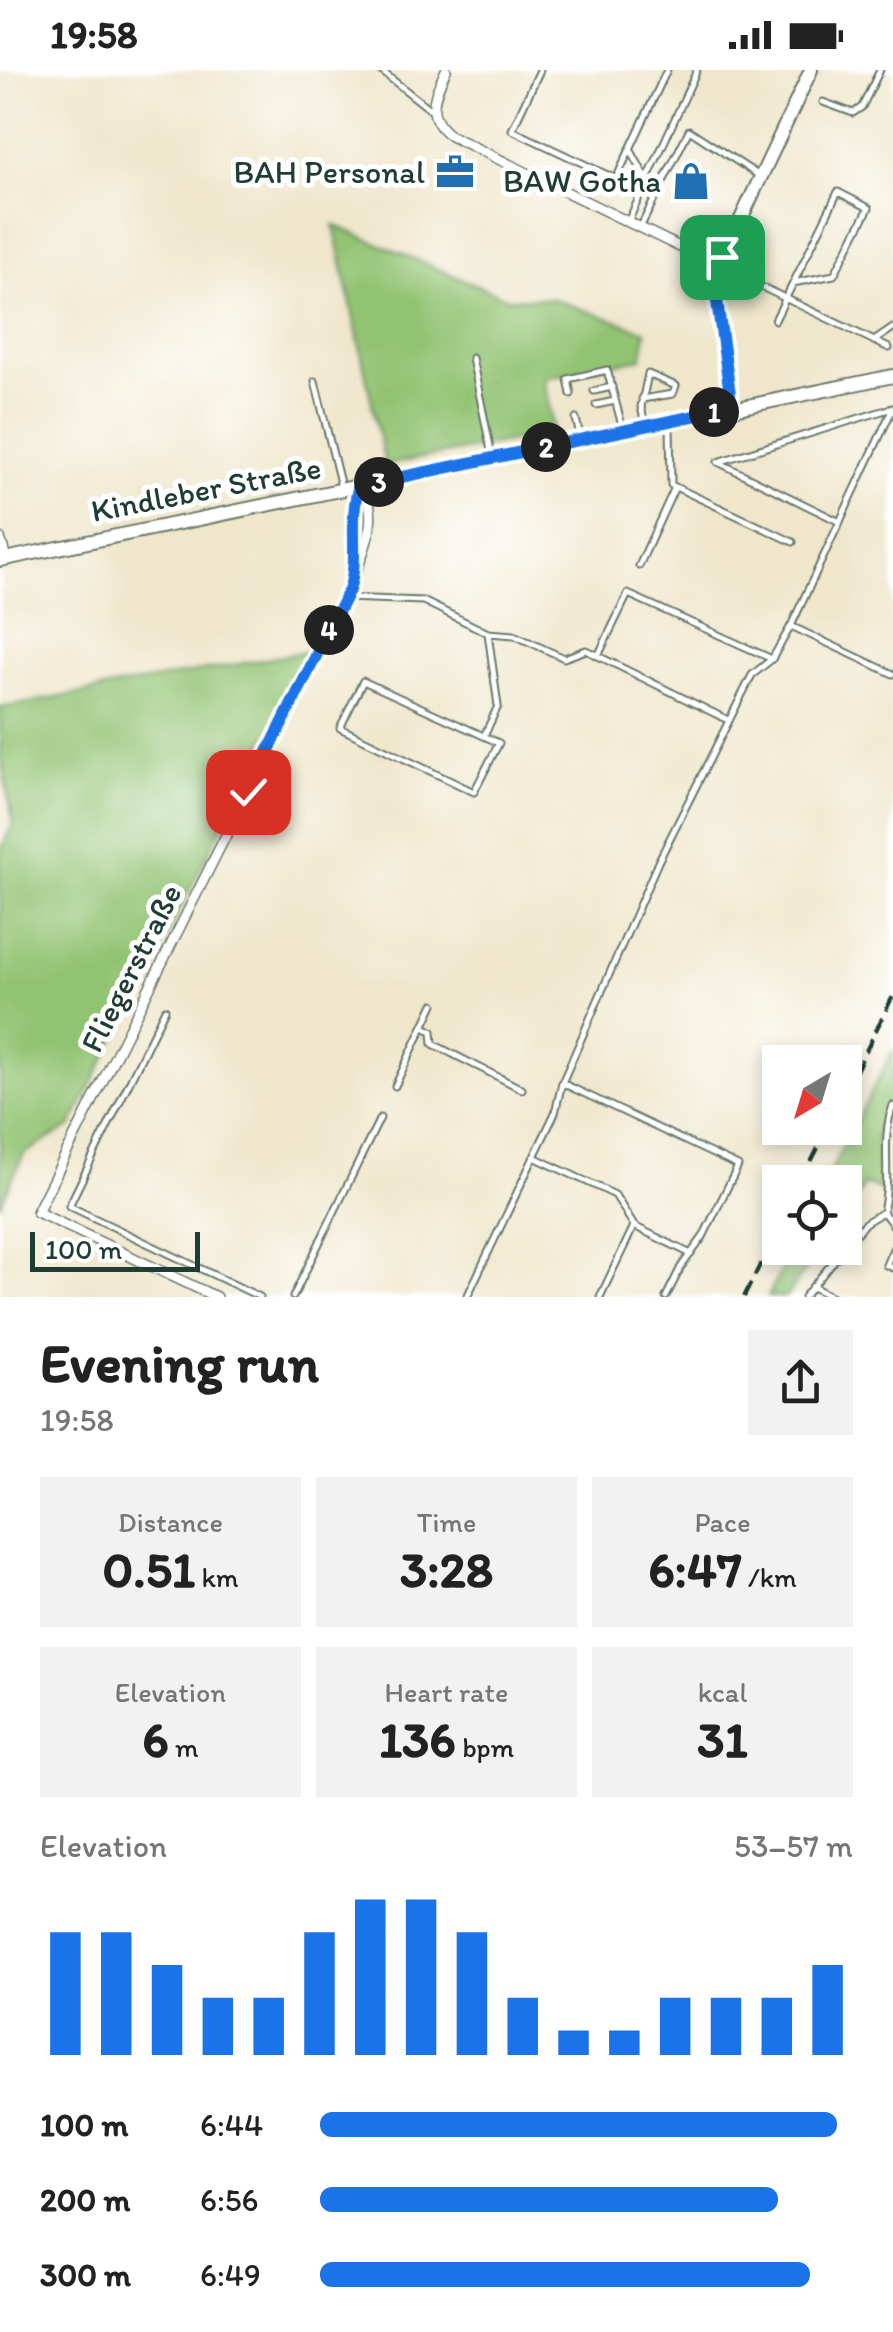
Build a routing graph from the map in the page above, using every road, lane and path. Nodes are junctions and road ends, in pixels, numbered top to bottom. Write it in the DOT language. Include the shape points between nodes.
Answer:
graph roads {
  1 [pos="380,70"];
  2 [pos="446,70"];
  3 [pos="540,70"];
  4 [pos="666,70"];
  5 [pos="697,70"];
  6 [pos="812,70"];
  7 [pos="880,70"];
  8 [pos="822,102"];
  9 [pos="432,110"];
  10 [pos="630,149"];
  11 [pos="760,176"];
  12 [pos="647,180"];
  13 [pos="628,222"];
  14 [pos="640,228"];
  15 [pos="719,266"];
  16 [pos="793,283"];
  17 [pos="785,298"];
  18 [pos="774,320"];
  19 [pos="893,328"];
  20 [pos="874,341"];
  21 [pos="889,348"];
  22 [pos="472,358"];
  23 [pos="893,376"];
  24 [pos="315,381"];
  25 [pos="612,387"];
  26 [pos="594,391"];
  27 [pos="571,394"];
  28 [pos="642,399"];
  29 [pos="615,400"];
  30 [pos="596,405"];
  31 [pos="732,408"];
  32 [pos="576,419"];
  33 [pos="670,422"];
  34 [pos="646,427"];
  35 [pos="624,432"];
  36 [pos="581,440"];
  37 [pos="492,458"];
  38 [pos="359,486"];
  39 [pos="675,487"];
  40 [pos="342,490"];
  41 [pos="840,522"];
  42 [pos="0,538"];
  43 [pos="793,542"];
  44 [pos="3,559"];
  45 [pos="638,566"];
  46 [pos="356,568"];
  47 [pos="345,598"];
  48 [pos="791,626"];
  49 [pos="488,633"];
  50 [pos="598,656"];
  51 [pos="772,660"];
  52 [pos="893,674"];
  53 [pos="728,720"];
  54 [pos="484,736"];
  55 [pos="434,1004"];
  56 [pos="164,1009"];
  57 [pos="424,1027"];
  58 [pos="562,1083"];
  59 [pos="395,1086"];
  60 [pos="522,1090"];
  61 [pos="893,1106"];
  62 [pos="380,1118"];
  63 [pos="890,1149"];
  64 [pos="534,1157"];
  65 [pos="883,1212"];
  66 [pos="893,1225"];
  67 [pos="634,1226"];
  68 [pos="893,1249"];
  69 [pos="691,1254"];
  70 [pos="893,1268"];
  71 [pos="813,1287"];
  72 [pos="468,1295"];
  73 [pos="216,1297"];
  74 [pos="260,1297"];
  75 [pos="294,1297"];
  76 [pos="477,1297"];
  77 [pos="600,1297"];
  78 [pos="666,1297"];
  79 [pos="804,1297"];
  80 [pos="834,1297"];
  1 -- 9 [label="lane"];
  2 -- 9 [label="street"];
  3 -- 10 [label="lane" via="512,130 616,180"];
  4 -- 10 [label="lane"];
  5 -- 12 [label="lane"];
  6 -- 11 [label="main road"];
  7 -- 8 [label="lane" via="853,113"];
  9 -- 13 [label="street" via="451,136"];
  10 -- 12 [label="lane"];
  11 -- 14 [label="lane" via="688,130"];
  11 -- 15 [label="main road"];
  12 -- 13 [label="lane"];
  13 -- 14 [label="street"];
  14 -- 15 [label="street"];
  15 -- 17 [label="lane"];
  15 -- 31 [label="main road" via="716,294"];
  16 -- 16 [label="lane" via="838,192 869,208 834,275"];
  16 -- 17 [label="lane"];
  17 -- 18 [label="lane"];
  17 -- 20 [label="lane"];
  19 -- 20 [label="lane"];
  20 -- 21 [label="lane"];
  22 -- 37 [label="lane"];
  23 -- 31 [label="main road, Kindleber Straße"];
  24 -- 40 [label="lane"];
  25 -- 26 [label="lane"];
  25 -- 27 [label="lane" via="608,370 568,379"];
  25 -- 29 [label="lane"];
  28 -- 28 [label="lane" via="648,374 676,386 673,394"];
  28 -- 34 [label="lane"];
  29 -- 30 [label="lane"];
  29 -- 35 [label="lane"];
  31 -- 33 [label="main road, Kindleber Straße"];
  32 -- 36 [label="lane"];
  33 -- 34 [label="main road, Kindleber Straße"];
  33 -- 39 [label="lane"];
  34 -- 35 [label="main road, Kindleber Straße"];
  35 -- 36 [label="main road, Kindleber Straße"];
  36 -- 37 [label="main road, Kindleber Straße"];
  37 -- 38 [label="main road, Kindleber Straße"];
  38 -- 40 [label="main road, Kindleber Straße"];
  38 -- 46 [label="street, Fliegerstraße"];
  38 -- 46 [label="street, Fliegerstraße" via="369,499 370,520"];
  39 -- 43 [label="lane"];
  39 -- 45 [label="lane"];
  40 -- 44 [label="main road, Kindleber Straße"];
  41 -- 41 [label="lane" via="753,479 718,462 893,408"];
  41 -- 48 [label="lane"];
  42 -- 44 [label="street"];
  46 -- 47 [label="street, Fliegerstraße"];
  47 -- 49 [label="lane" via="423,602"];
  47 -- 73 [label="street, Fliegerstraße" via="37,1212"];
  48 -- 51 [label="lane"];
  48 -- 52 [label="lane"];
  49 -- 50 [label="lane" via="514,635 564,658 586,650"];
  49 -- 54 [label="lane" via="498,706"];
  50 -- 51 [label="lane" via="628,594"];
  50 -- 53 [label="lane"];
  51 -- 53 [label="lane" via="752,675"];
  53 -- 58 [label="lane"];
  54 -- 54 [label="lane" via="363,681 340,728 474,792 499,743"];
  55 -- 57 [label="lane"];
  56 -- 74 [label="lane" via="69,1206"];
  57 -- 59 [label="lane"];
  57 -- 60 [label="lane" via="432,1031 433,1044"];
  58 -- 64 [label="lane"];
  58 -- 69 [label="lane" via="738,1166"];
  61 -- 63 [label="lane" via="886,1124"];
  62 -- 75 [label="lane"];
  63 -- 65 [label="lane"];
  64 -- 67 [label="lane" via="615,1195"];
  64 -- 72 [label="lane"];
  65 -- 66 [label="lane"];
  65 -- 71 [label="lane" via="865,1223"];
  67 -- 69 [label="lane"];
  67 -- 77 [label="lane"];
  68 -- 70 [label="lane" via="886,1265"];
  69 -- 78 [label="lane"];
  71 -- 79 [label="lane"];
  71 -- 80 [label="lane"];
  72 -- 76 [label="lane"];
}
